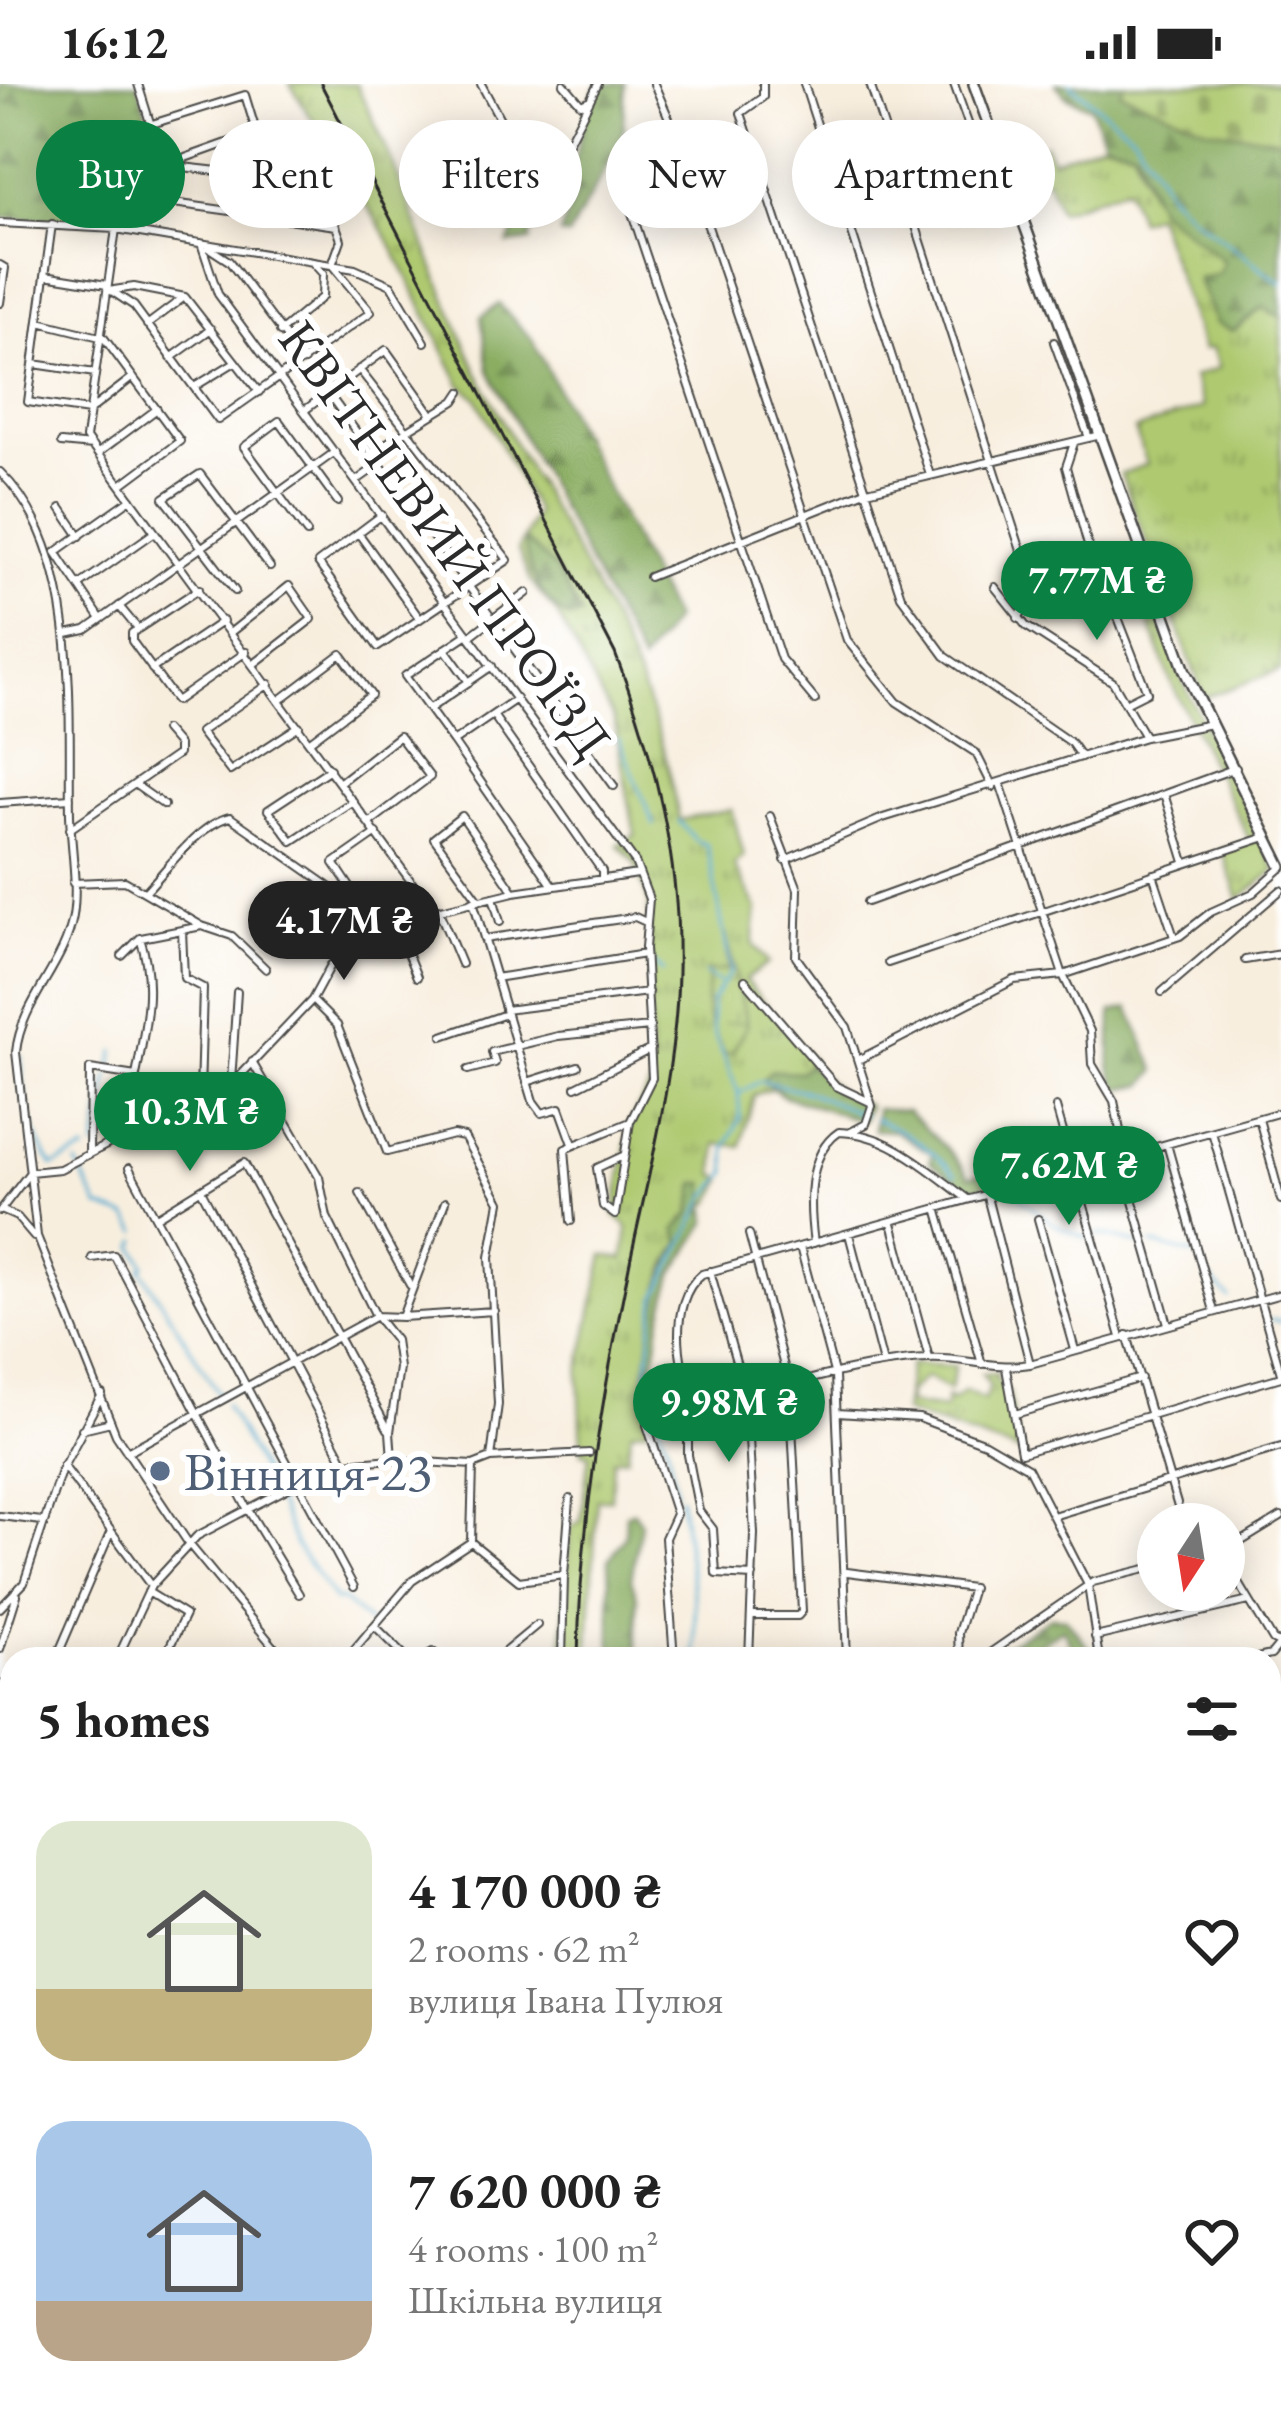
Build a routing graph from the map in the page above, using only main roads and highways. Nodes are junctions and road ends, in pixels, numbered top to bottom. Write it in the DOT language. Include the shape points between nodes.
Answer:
graph roads {
  1 [pos="976,84"];
  2 [pos="1281,867"];
  1 -- 2 [label="main road" via="1185,671"];
}
